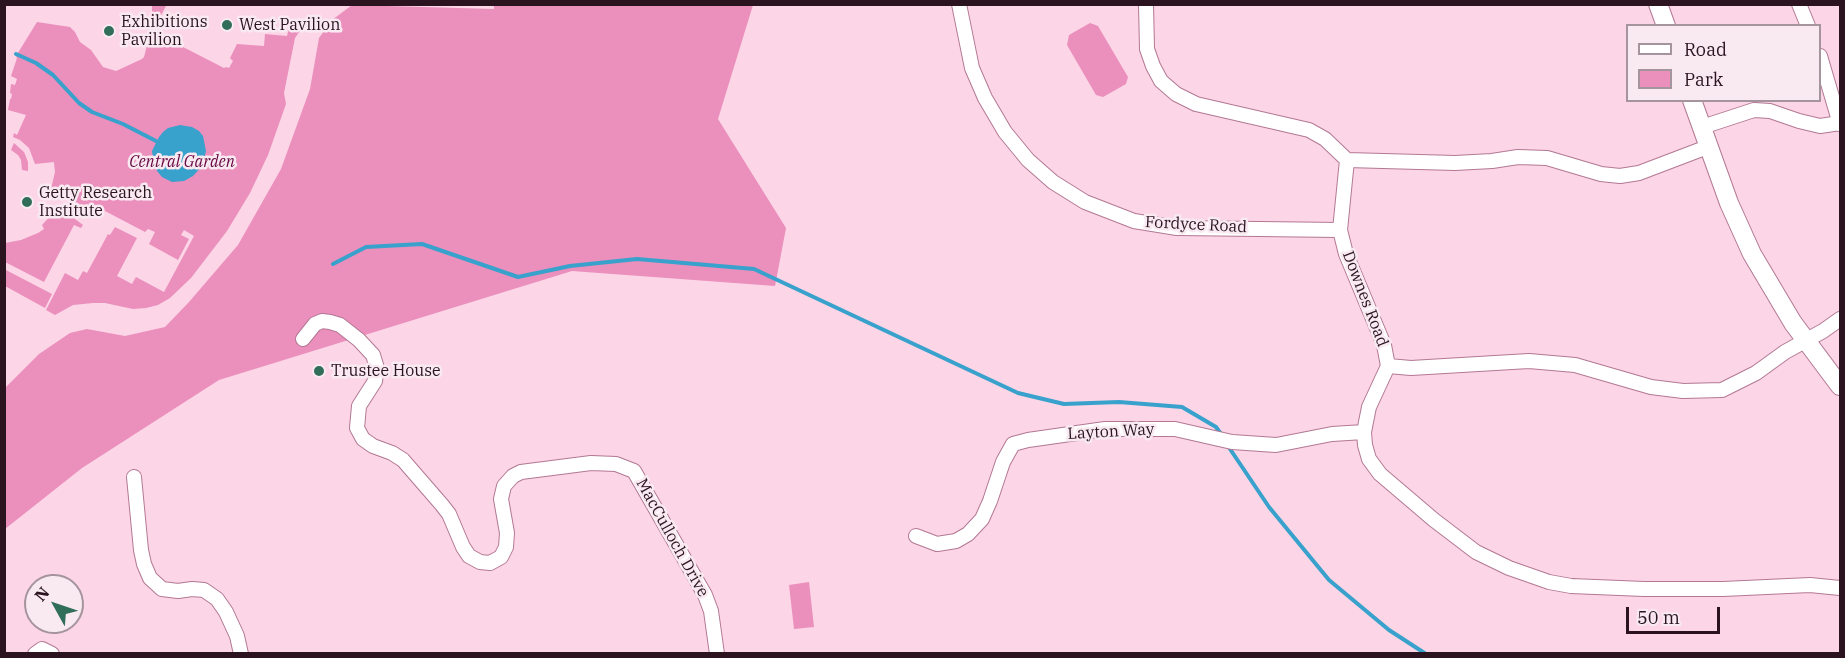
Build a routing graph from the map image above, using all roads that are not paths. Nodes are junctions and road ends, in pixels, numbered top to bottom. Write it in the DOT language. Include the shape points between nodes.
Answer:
graph roads {
  1 [pos="959,4"];
  2 [pos="1146,4"];
  3 [pos="1658,4"];
  4 [pos="1799,4"];
  5 [pos="1665,24"];
  6 [pos="1807,24"];
  7 [pos="1821,59"];
  8 [pos="1693,102"];
  9 [pos="1840,124"];
  10 [pos="1702,127"];
  11 [pos="1710,146"];
  12 [pos="1347,160"];
  13 [pos="1340,230"];
  14 [pos="1840,319"];
  15 [pos="303,339"];
  16 [pos="1805,341"];
  17 [pos="1388,366"];
  18 [pos="1840,386"];
  19 [pos="1364,432"];
  20 [pos="134,477"];
  21 [pos="916,536"];
  22 [pos="1840,588"];
  23 [pos="34,654"];
  24 [pos="52,654"];
  25 [pos="241,654"];
  26 [pos="717,654"];
  1 -- 13 [label="street, Fordyce Road" via="972,68 1005,132 1045,175 1085,202 1134,222 1177,228"];
  2 -- 12 [label="street" via="1147,50 1161,81 1176,94 1196,104 1309,130"];
  3 -- 5 [label="main road"];
  4 -- 6 [label="street"];
  7 -- 9 [label="street"];
  8 -- 10 [label="main road"];
  9 -- 10 [label="street" via="1820,126 1754,110"];
  10 -- 11 [label="main road"];
  11 -- 12 [label="street" via="1639,173 1620,176 1548,158 1455,163"];
  11 -- 16 [label="main road" via="1752,254"];
  12 -- 13 [label="street, Downes Road"];
  13 -- 17 [label="street, Downes Road" via="1384,345"];
  14 -- 16 [label="street"];
  15 -- 26 [label="street, MacCulloch Drive" via="315,324 330,322 340,325 373,355 375,381 359,406 357,428 373,446 403,460 449,514 469,556 480,562 490,563 501,557 506,547 501,499 504,486 513,476 591,463 616,464 634,471 705,595"];
  16 -- 17 [label="street" via="1722,390 1651,387 1575,365 1529,361 1411,369"];
  16 -- 18 [label="main road"];
  17 -- 19 [label="street" via="1369,407"];
  19 -- 21 [label="street, Layton Way" via="1276,445 1232,442 1175,429 1104,429 1028,440 1013,444 982,519 968,534 937,544"];
  19 -- 22 [label="street" via="1369,459 1380,474 1434,520 1476,552 1549,582 1644,589 1810,585"];
  20 -- 25 [label="street" via="141,550 150,578 162,589 204,590 217,599 237,636"];
  23 -- 24 [label="street" via="42,649"];
}
